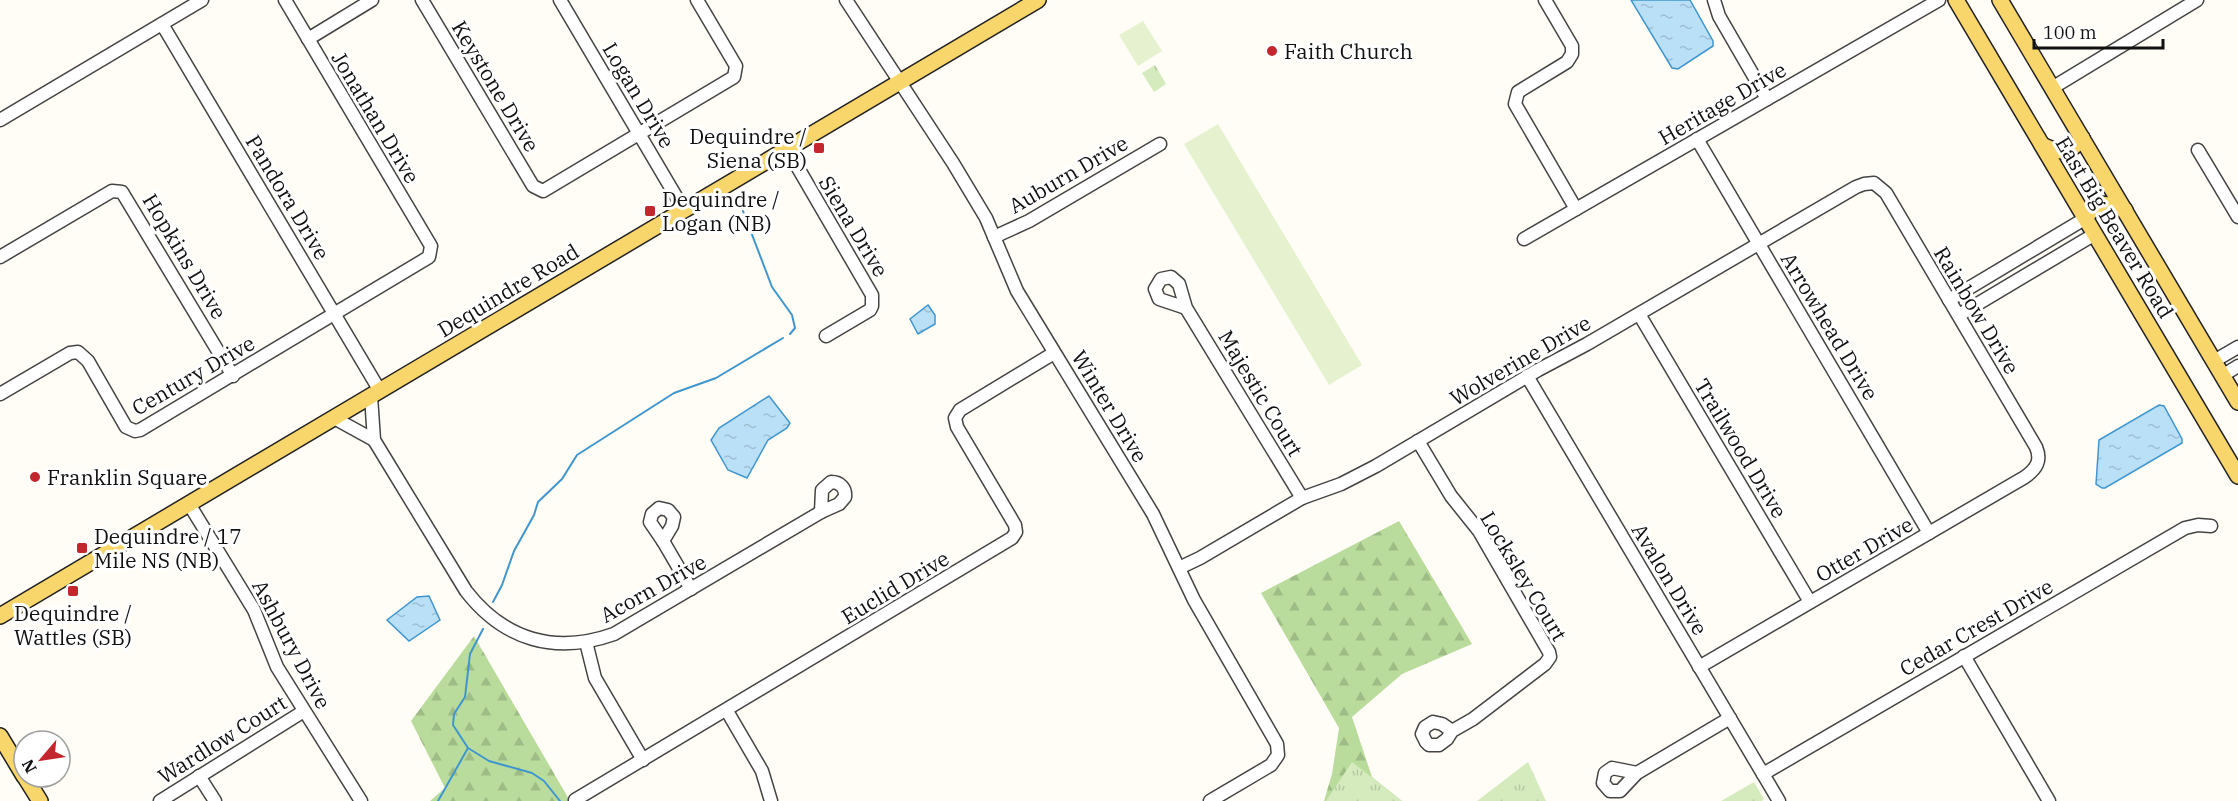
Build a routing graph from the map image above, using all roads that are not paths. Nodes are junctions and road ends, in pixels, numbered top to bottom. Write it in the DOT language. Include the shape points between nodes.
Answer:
graph roads {
  1 [pos="202,0"];
  2 [pos="285,0"];
  3 [pos="372,0"];
  4 [pos="422,0"];
  5 [pos="560,0"];
  6 [pos="697,0"];
  7 [pos="846,0"];
  8 [pos="1038,0"];
  9 [pos="1545,0"];
  10 [pos="1714,0"];
  11 [pos="1939,0"];
  12 [pos="1956,0"];
  13 [pos="2000,0"];
  14 [pos="2197,0"];
  15 [pos="162,24"];
  16 [pos="308,39"];
  17 [pos="900,82"];
  18 [pos="2052,88"];
  19 [pos="1767,99"];
  20 [pos="0,120"];
  21 [pos="639,134"];
  22 [pos="2082,138"];
  23 [pos="1697,140"];
  24 [pos="1160,144"];
  25 [pos="2042,145"];
  26 [pos="787,149"];
  27 [pos="2198,150"];
  28 [pos="1878,185"];
  29 [pos="1576,209"];
  30 [pos="684,210"];
  31 [pos="2124,210"];
  32 [pos="2238,217"];
  33 [pos="2086,218"];
  34 [pos="2095,234"];
  35 [pos="994,237"];
  36 [pos="1524,239"];
  37 [pos="1758,244"];
  38 [pos="2028,253"];
  39 [pos="431,254"];
  40 [pos="0,258"];
  41 [pos="2037,269"];
  42 [pos="1949,300"];
  43 [pos="1186,308"];
  44 [pos="1639,314"];
  45 [pos="334,315"];
  46 [pos="1959,315"];
  47 [pos="826,336"];
  48 [pos="2238,347"];
  49 [pos="1054,353"];
  50 [pos="2214,361"];
  51 [pos="2238,366"];
  52 [pos="233,376"];
  53 [pos="1527,376"];
  54 [pos="2222,376"];
  55 [pos="376,393"];
  56 [pos="0,394"];
  57 [pos="2238,402"];
  58 [pos="334,418"];
  59 [pos="374,440"];
  60 [pos="1418,441"];
  61 [pos="2039,457"];
  62 [pos="2238,476"];
  63 [pos="1302,498"];
  64 [pos="189,504"];
  65 [pos="821,512"];
  66 [pos="2211,526"];
  67 [pos="1929,533"];
  68 [pos="663,541"];
  69 [pos="1179,568"];
  70 [pos="691,589"];
  71 [pos="1810,603"];
  72 [pos="0,616"];
  73 [pos="586,642"];
  74 [pos="1964,656"];
  75 [pos="1699,667"];
  76 [pos="304,711"];
  77 [pos="727,711"];
  78 [pos="1730,718"];
  79 [pos="1452,731"];
  80 [pos="0,736"];
  81 [pos="12,756"];
  82 [pos="643,760"];
  83 [pos="1637,773"];
  84 [pos="1763,774"];
  85 [pos="200,776"];
  86 [pos="575,800"];
  87 [pos="160,801"];
  88 [pos="215,801"];
  89 [pos="361,801"];
  90 [pos="771,801"];
  91 [pos="1210,801"];
  92 [pos="1779,801"];
  93 [pos="2049,801"];
  1 -- 15 [label="street"];
  2 -- 16 [label="street, Jonathan Drive"];
  3 -- 16 [label="street"];
  4 -- 21 [label="street, Keystone Drive" via="533,186 539,190 547,189"];
  5 -- 21 [label="street, Logan Drive"];
  6 -- 21 [label="street" via="736,66 736,73 728,82"];
  7 -- 17 [label="street, Winter Drive"];
  8 -- 17 [label="main road, Dequindre Road"];
  9 -- 29 [label="street" via="1570,42 1572,54 1567,62 1518,92 1515,105"];
  10 -- 19 [label="street" via="1719,16"];
  11 -- 19 [label="street, Heritage Drive"];
  12 -- 25 [label="main road, East Big Beaver Road"];
  13 -- 18 [label="main road, East Big Beaver Road"];
  14 -- 18 [label="street"];
  15 -- 20 [label="street"];
  15 -- 45 [label="street, Pandora Drive"];
  16 -- 39 [label="street, Jonathan Drive" via="431,246"];
  17 -- 26 [label="main road, Dequindre Road"];
  17 -- 35 [label="street, Winter Drive" via="973,195"];
  18 -- 22 [label="main road, East Big Beaver Road"];
  19 -- 23 [label="street, Heritage Drive"];
  21 -- 30 [label="street, Logan Drive"];
  22 -- 25 [label="main road" via="2073,148 2062,152"];
  22 -- 31 [label="main road, East Big Beaver Road"];
  23 -- 29 [label="street, Heritage Drive"];
  23 -- 37 [label="street, Arrowhead Drive"];
  24 -- 35 [label="street, Auburn Drive" via="1029,221"];
  25 -- 33 [label="main road, East Big Beaver Road"];
  26 -- 30 [label="main road, Dequindre Road"];
  26 -- 47 [label="street, Siena Drive" via="873,295 873,306 867,312"];
  27 -- 32 [label="street"];
  28 -- 37 [label="street, Wolverine Drive" via="1856,187"];
  28 -- 42 [label="street, Rainbow Drive"];
  29 -- 36 [label="street, Heritage Drive"];
  30 -- 55 [label="main road, Dequindre Road"];
  31 -- 33 [label="main road" via="2104,204 2093,208"];
  31 -- 50 [label="main road, East Big Beaver Road"];
  33 -- 34 [label="main road, East Big Beaver Road"];
  33 -- 38 [label="street"];
  34 -- 41 [label="street"];
  34 -- 62 [label="main road, East Big Beaver Road"];
  35 -- 49 [label="street, Winter Drive" via="1012,282"];
  37 -- 44 [label="street, Wolverine Drive"];
  37 -- 67 [label="street, Arrowhead Drive"];
  38 -- 41 [label="street"];
  38 -- 42 [label="street"];
  39 -- 45 [label="street, Century Drive"];
  40 -- 52 [label="street, Hopkins Drive" via="112,191 119,191 130,203"];
  41 -- 46 [label="street"];
  42 -- 46 [label="street, Rainbow Drive"];
  43 -- 63 [label="street, Majestic Court"];
  44 -- 53 [label="street, Wolverine Drive"];
  44 -- 71 [label="street, Trailwood Drive"];
  45 -- 52 [label="street, Century Drive"];
  45 -- 55 [label="street, Pandora Drive"];
  46 -- 61 [label="street, Rainbow Drive"];
  48 -- 50 [label="street"];
  49 -- 69 [label="street, Winter Drive" via="1153,514"];
  49 -- 77 [label="street, Euclid Drive" via="960,410 955,418 1016,525 1012,538"];
  50 -- 54 [label="main road, East Big Beaver Road"];
  51 -- 54 [label="street"];
  52 -- 56 [label="street, Century Drive" via="135,431 126,427 88,362 78,352"];
  53 -- 60 [label="street, Wolverine Drive"];
  53 -- 75 [label="street, Avalon Drive"];
  54 -- 57 [label="main road, East Big Beaver Road"];
  55 -- 58 [label="main road, Dequindre Road"];
  55 -- 59 [label="street, Acorn Drive"];
  58 -- 59 [label="street"];
  58 -- 64 [label="main road, Dequindre Road"];
  59 -- 73 [label="street, Acorn Drive" via="460,583 485,613 511,631 537,641"];
  60 -- 63 [label="street, Wolverine Drive" via="1361,474"];
  60 -- 79 [label="street, Locksley Court" via="1451,496 1479,531 1550,652 1545,664"];
  61 -- 67 [label="street, Otter Drive" via="2035,469 2025,477"];
  63 -- 69 [label="street, Wolverine Drive"];
  64 -- 72 [label="main road, Dequindre Road"];
  64 -- 76 [label="street, Ashbury Drive" via="254,610 277,667"];
  65 -- 70 [label="street, Acorn Drive"];
  66 -- 74 [label="street, Cedar Crest Drive" via="2185,528"];
  67 -- 71 [label="street, Otter Drive"];
  68 -- 70 [label="street"];
  69 -- 91 [label="street, Winter Drive" via="1279,749 1271,765"];
  70 -- 73 [label="street, Acorn Drive" via="625,628"];
  71 -- 75 [label="street, Otter Drive"];
  73 -- 82 [label="street" via="595,678"];
  74 -- 84 [label="street, Cedar Crest Drive"];
  74 -- 93 [label="street"];
  75 -- 78 [label="street, Avalon Drive"];
  76 -- 85 [label="street, Wardlow Court"];
  76 -- 89 [label="street, Ashbury Drive"];
  77 -- 82 [label="street, Euclid Drive"];
  77 -- 90 [label="street" via="762,771"];
  78 -- 83 [label="street"];
  78 -- 84 [label="street, Avalon Drive"];
  80 -- 81 [label="main road"];
  82 -- 86 [label="street, Euclid Drive"];
  84 -- 92 [label="street, Avalon Drive"];
  85 -- 87 [label="street, Wardlow Court"];
  85 -- 88 [label="street"];
}
